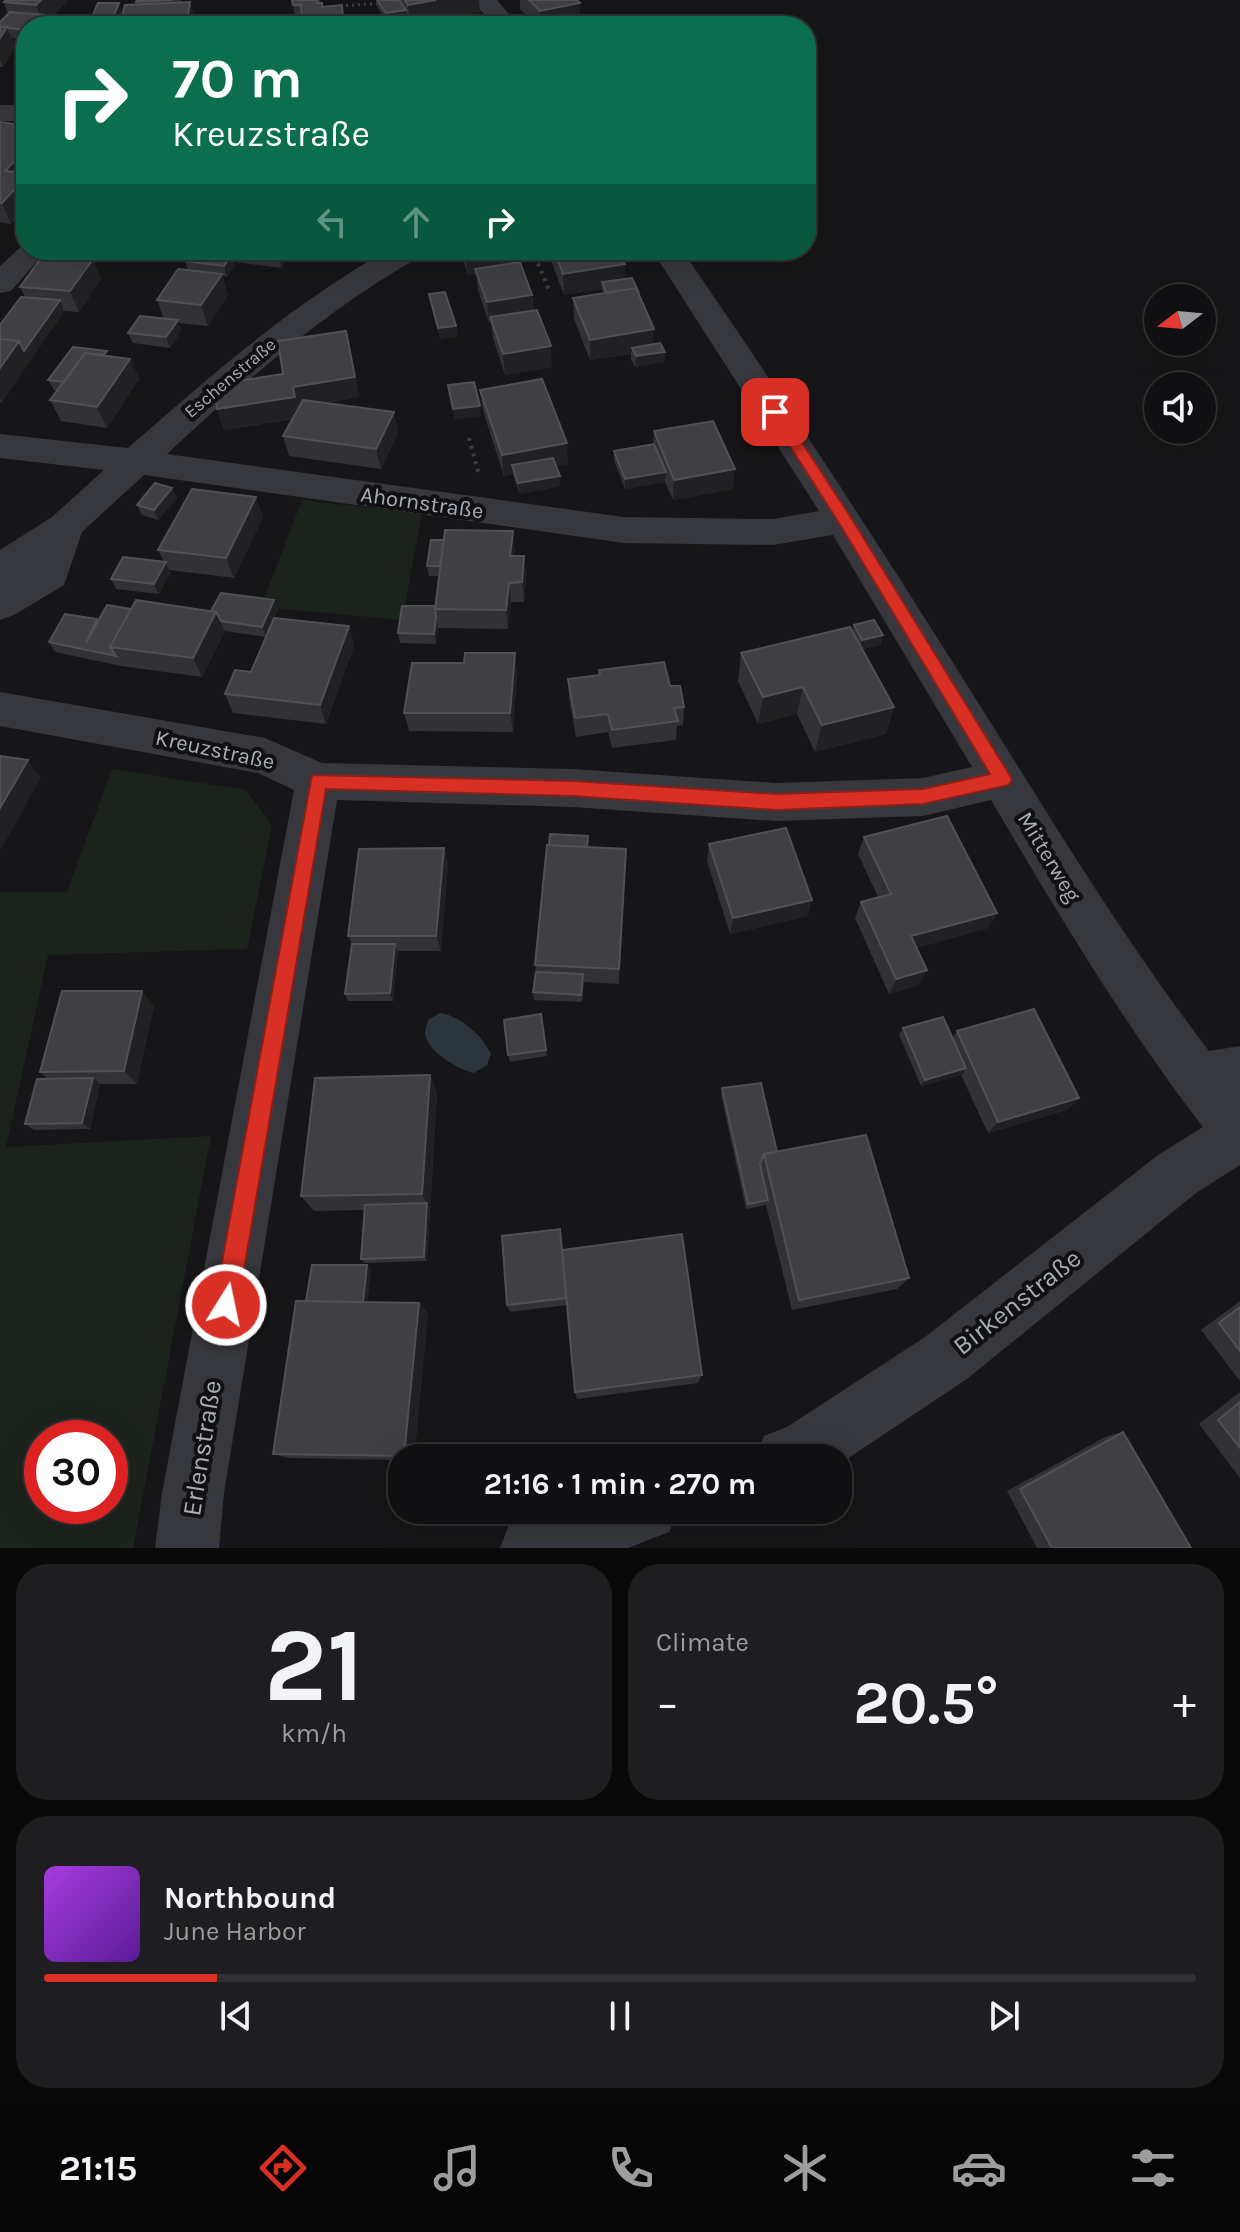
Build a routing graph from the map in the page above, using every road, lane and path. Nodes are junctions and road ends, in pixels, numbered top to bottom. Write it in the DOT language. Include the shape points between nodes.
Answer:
graph roads {
  1 [pos="484,0"];
  2 [pos="388,2"];
  3 [pos="340,6"];
  4 [pos="498,16"];
  5 [pos="23,260"];
  6 [pos="392,260"];
  7 [pos="536,260"];
  8 [pos="674,260"];
  9 [pos="0,284"];
  10 [pos="549,290"];
  11 [pos="0,446"];
  12 [pos="133,461"];
  13 [pos="845,520"];
  14 [pos="65,526"];
  15 [pos="0,584"];
  16 [pos="0,605"];
  17 [pos="0,709"];
  18 [pos="1003,779"];
  19 [pos="318,781"];
  20 [pos="1218,1074"];
  21 [pos="1240,1132"];
  22 [pos="816,1444"];
  23 [pos="605,1524"];
  24 [pos="187,1548"];
  25 [pos="532,1548"];
  1 -- 4 [label="street"];
  2 -- 3 [label="path"];
  5 -- 9 [label="street"];
  6 -- 12 [label="street, Eschenstraße" via="311,312"];
  7 -- 10 [label="path"];
  8 -- 13 [label="street, Mitterweg"];
  11 -- 12 [label="street, Ahornstraße"];
  12 -- 13 [label="street, Ahornstraße" via="624,530 773,532"];
  12 -- 14 [label="street, Eschenstraße"];
  13 -- 18 [label="street, Mitterweg"];
  14 -- 15 [label="street, Eschenstraße" via="5,565"];
  14 -- 16 [label="street, Eschenstraße" via="50,575"];
  17 -- 19 [label="street, Kreuzstraße" via="265,756"];
  18 -- 19 [label="street, Kreuzstraße" via="923,797 776,802 572,788"];
  18 -- 20 [label="street, Mitterweg" via="1069,893"];
  19 -- 24 [label="street, Erlenstraße"];
  20 -- 21 [label="street, Mitterweg"];
  21 -- 22 [label="street, Birkenstraße" via="1177,1174 946,1358"];
  23 -- 25 [label="street"];
}
